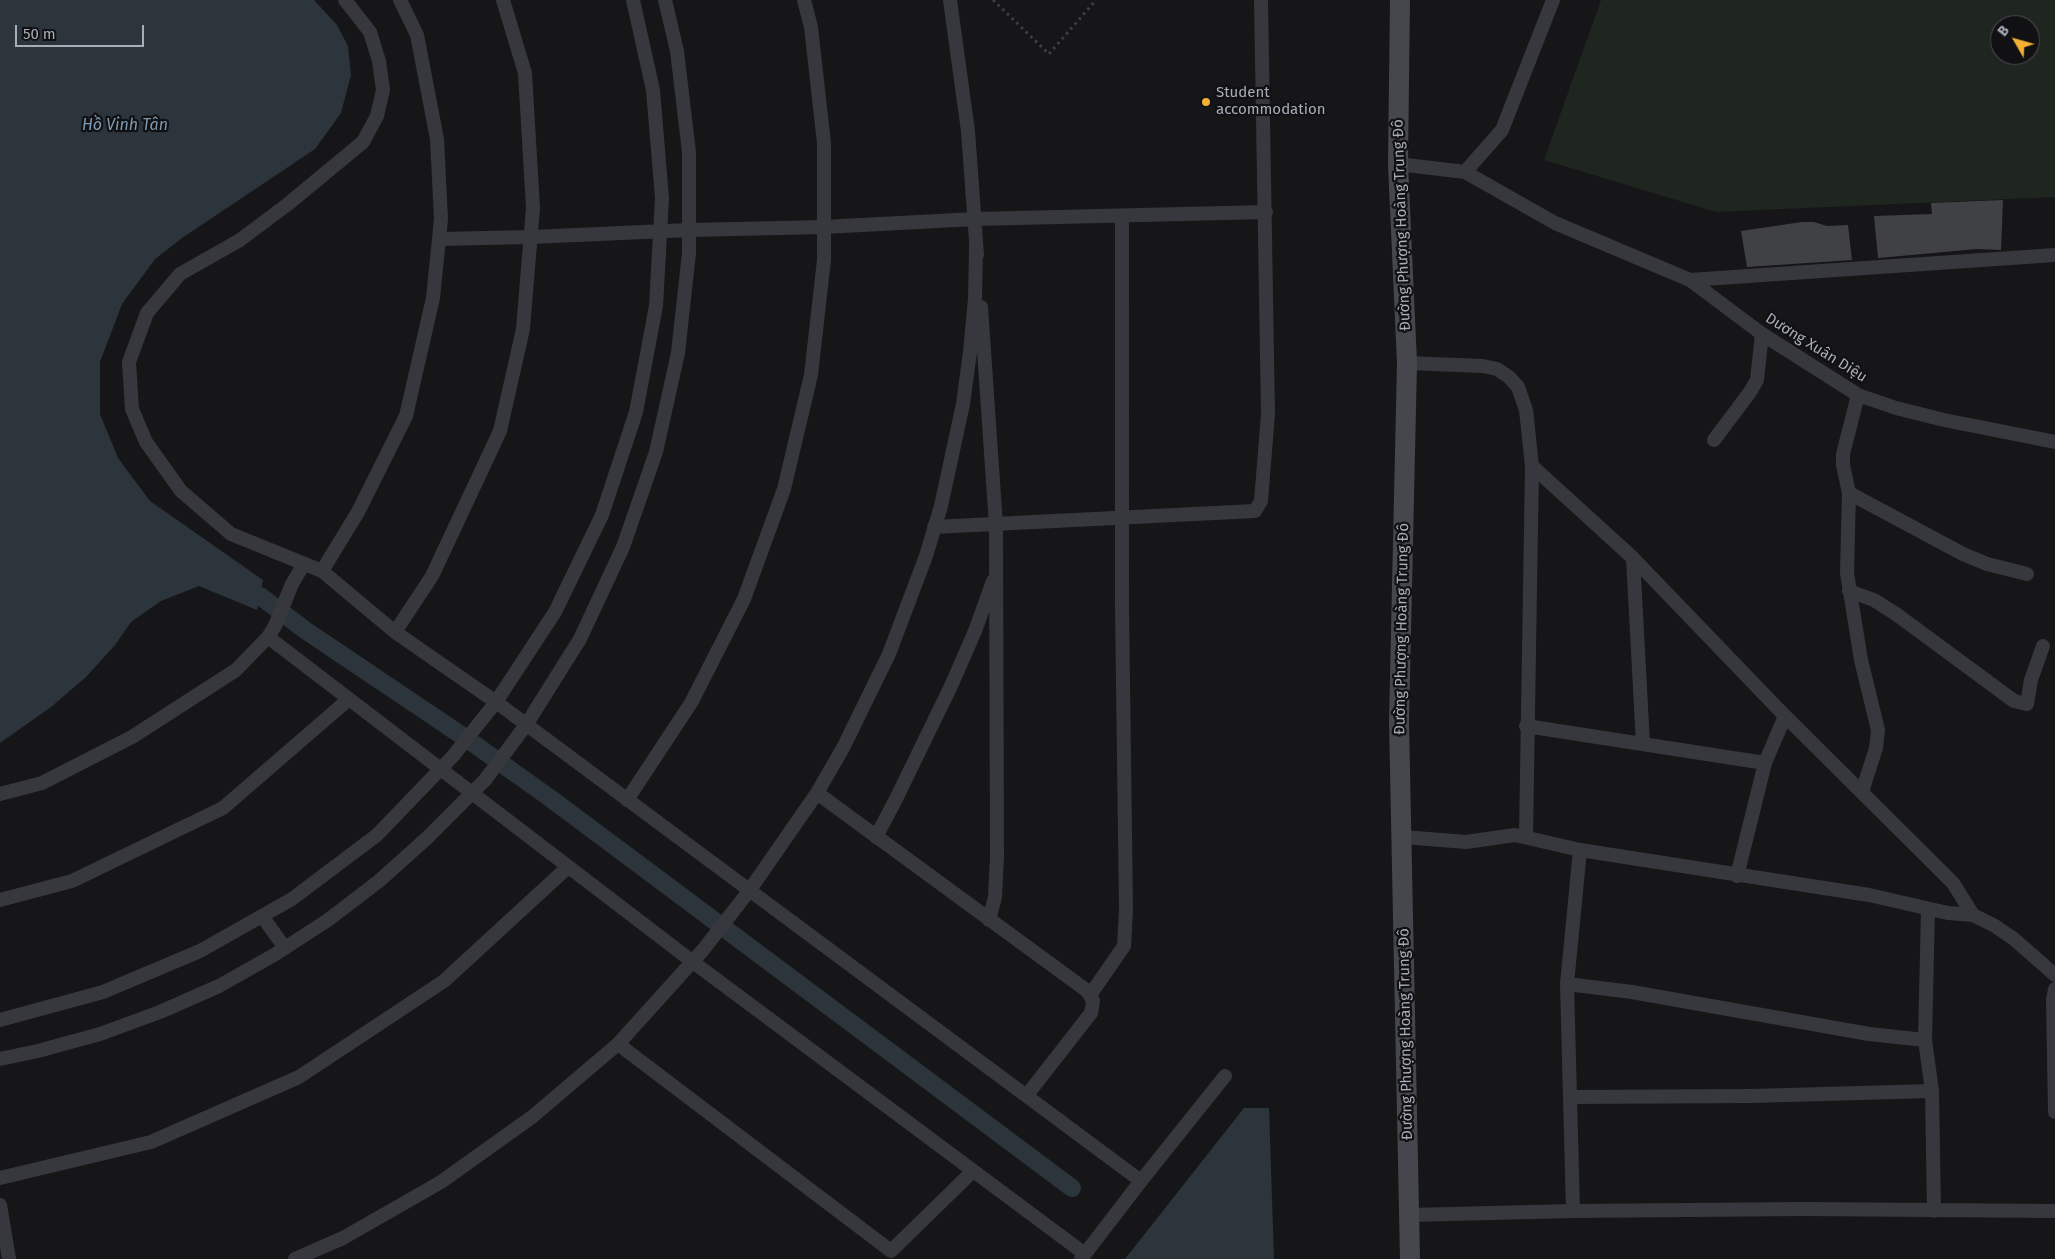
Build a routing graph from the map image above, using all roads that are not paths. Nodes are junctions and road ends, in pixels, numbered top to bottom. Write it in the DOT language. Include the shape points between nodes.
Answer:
graph roads {
  1 [pos="345,0"];
  2 [pos="400,0"];
  3 [pos="503,0"];
  4 [pos="633,0"];
  5 [pos="665,0"];
  6 [pos="804,0"];
  7 [pos="950,0"];
  8 [pos="1261,0"];
  9 [pos="1400,0"];
  10 [pos="1554,0"];
  11 [pos="1398,164"];
  12 [pos="1465,172"];
  13 [pos="1266,212"];
  14 [pos="1122,216"];
  15 [pos="975,219"];
  16 [pos="824,227"];
  17 [pos="689,230"];
  18 [pos="660,232"];
  19 [pos="531,237"];
  20 [pos="439,239"];
  21 [pos="976,247"];
  22 [pos="2055,254"];
  23 [pos="1690,280"];
  24 [pos="1762,334"];
  25 [pos="1408,363"];
  26 [pos="1858,395"];
  27 [pos="1714,440"];
  28 [pos="2055,442"];
  29 [pos="1532,466"];
  30 [pos="1849,493"];
  31 [pos="1123,519"];
  32 [pos="996,524"];
  33 [pos="934,527"];
  34 [pos="1633,558"];
  35 [pos="304,564"];
  36 [pos="322,571"];
  37 [pos="996,571"];
  38 [pos="2027,574"];
  39 [pos="1849,591"];
  40 [pos="272,631"];
  41 [pos="395,632"];
  42 [pos="2043,646"];
  43 [pos="349,699"];
  44 [pos="496,702"];
  45 [pos="1785,716"];
  46 [pos="526,725"];
  47 [pos="1526,726"];
  48 [pos="1642,744"];
  49 [pos="1765,763"];
  50 [pos="441,769"];
  51 [pos="1862,792"];
  52 [pos="472,793"];
  53 [pos="0,794"];
  54 [pos="817,794"];
  55 [pos="627,800"];
  56 [pos="1526,836"];
  57 [pos="876,837"];
  58 [pos="1403,837"];
  59 [pos="1580,850"];
  60 [pos="568,867"];
  61 [pos="1737,876"];
  62 [pos="749,891"];
  63 [pos="0,900"];
  64 [pos="1928,909"];
  65 [pos="1973,915"];
  66 [pos="262,916"];
  67 [pos="989,920"];
  68 [pos="285,948"];
  69 [pos="693,962"];
  70 [pos="2055,975"];
  71 [pos="1567,984"];
  72 [pos="2055,988"];
  73 [pos="1090,995"];
  74 [pos="0,1020"];
  75 [pos="1925,1040"];
  76 [pos="618,1044"];
  77 [pos="0,1059"];
  78 [pos="2054,1061"];
  79 [pos="1225,1076"];
  80 [pos="1932,1091"];
  81 [pos="1027,1095"];
  82 [pos="1570,1097"];
  83 [pos="2055,1112"];
  84 [pos="973,1171"];
  85 [pos="0,1178"];
  86 [pos="1141,1181"];
  87 [pos="0,1205"];
  88 [pos="1573,1211"];
  89 [pos="1934,1211"];
  90 [pos="2055,1211"];
  91 [pos="1409,1215"];
  92 [pos="1083,1257"];
  93 [pos="10,1259"];
  94 [pos="296,1259"];
  95 [pos="1410,1259"];
  1 -- 35 [label="street" via="370,32 383,90 377,116 363,142 240,240 180,274 147,313 129,362 132,409 146,442 181,491 231,534"];
  2 -- 20 [label="street" via="417,36 437,139"];
  3 -- 19 [label="street" via="525,73 533,208"];
  4 -- 18 [label="street" via="653,90 662,198"];
  5 -- 17 [label="street" via="677,51 689,152"];
  6 -- 16 [label="street" via="811,27 824,143"];
  7 -- 15 [label="street" via="968,131"];
  8 -- 13 [label="street"];
  9 -- 11 [label="street, Đường Phượng Hoàng Trung Đô"];
  10 -- 12 [label="street" via="1502,130"];
  11 -- 12 [label="street"];
  11 -- 25 [label="street, Đường Phượng Hoàng Trung Đô"];
  12 -- 23 [label="street" via="1555,223"];
  13 -- 14 [label="street"];
  13 -- 31 [label="street" via="1268,414 1261,501 1255,512"];
  14 -- 15 [label="street"];
  14 -- 31 [label="street"];
  15 -- 16 [label="street"];
  15 -- 21 [label="street"];
  16 -- 17 [label="street"];
  16 -- 55 [label="street" via="824,260 811,375 784,489 739,607 691,703"];
  17 -- 18 [label="street"];
  17 -- 46 [label="street" via="678,353 656,452 623,548 580,639"];
  18 -- 19 [label="street"];
  18 -- 44 [label="street" via="656,306 636,412 602,515 555,612"];
  19 -- 20 [label="street"];
  19 -- 41 [label="street" via="523,329 500,431 432,576"];
  20 -- 36 [label="street" via="433,298 406,416 358,512"];
  21 -- 32 [label="street"];
  21 -- 33 [label="street" via="975,300 962,404 953,455"];
  22 -- 23 [label="street"];
  23 -- 24 [label="street, Dương Xuân Diệu"];
  24 -- 26 [label="street, Dương Xuân Diệu"];
  24 -- 27 [label="street" via="1757,380"];
  25 -- 29 [label="street" via="1483,366 1497,369 1510,377 1518,387 1526,410"];
  25 -- 58 [label="street, Đường Phượng Hoàng Trung Đô" via="1399,722"];
  26 -- 28 [label="street, Dương Xuân Diệu" via="1944,420"];
  26 -- 30 [label="street" via="1843,454"];
  29 -- 34 [label="street"];
  29 -- 47 [label="street"];
  30 -- 38 [label="street" via="1963,554 1986,564"];
  30 -- 39 [label="street"];
  31 -- 32 [label="street"];
  31 -- 73 [label="street" via="1124,946"];
  32 -- 33 [label="street"];
  32 -- 37 [label="street"];
  33 -- 54 [label="street" via="909,606 889,654"];
  34 -- 45 [label="street"];
  34 -- 48 [label="street"];
  35 -- 36 [label="street"];
  35 -- 40 [label="street"];
  36 -- 41 [label="street"];
  37 -- 57 [label="street" via="951,686"];
  37 -- 67 [label="street" via="997,857 995,897"];
  39 -- 42 [label="street" via="1874,600 1896,614 2014,701 2027,704 2030,680"];
  39 -- 51 [label="street" via="1878,730 1876,748"];
  40 -- 43 [label="street"];
  40 -- 53 [label="street" via="236,670 132,737 42,783"];
  41 -- 44 [label="street"];
  43 -- 50 [label="street"];
  43 -- 63 [label="street" via="223,808 72,881"];
  44 -- 46 [label="street"];
  44 -- 50 [label="street"];
  45 -- 49 [label="street"];
  45 -- 51 [label="street"];
  46 -- 52 [label="street"];
  46 -- 55 [label="street"];
  47 -- 48 [label="street"];
  47 -- 56 [label="street"];
  48 -- 49 [label="street"];
  49 -- 61 [label="street"];
  50 -- 52 [label="street"];
  50 -- 66 [label="street" via="377,835 292,899"];
  51 -- 65 [label="street" via="1953,883"];
  52 -- 60 [label="street"];
  52 -- 68 [label="street" via="379,881"];
  54 -- 57 [label="street"];
  54 -- 62 [label="street"];
  55 -- 62 [label="street"];
  56 -- 58 [label="street" via="1506,835 1466,842"];
  56 -- 59 [label="street"];
  57 -- 67 [label="street"];
  58 -- 91 [label="street, Đường Phượng Hoàng Trung Đô"];
  59 -- 61 [label="street"];
  59 -- 71 [label="street"];
  60 -- 69 [label="street"];
  60 -- 85 [label="street" via="444,981 299,1077 151,1142"];
  61 -- 64 [label="street" via="1869,896"];
  62 -- 69 [label="street"];
  62 -- 81 [label="street"];
  64 -- 65 [label="street"];
  64 -- 75 [label="street"];
  65 -- 70 [label="street" via="2014,939"];
  66 -- 68 [label="street"];
  66 -- 74 [label="street" via="200,952 103,992"];
  67 -- 73 [label="street"];
  68 -- 77 [label="street" via="218,986 160,1012 100,1034"];
  69 -- 76 [label="street"];
  69 -- 84 [label="street"];
  71 -- 75 [label="street" via="1632,992 1869,1034"];
  71 -- 82 [label="street"];
  72 -- 78 [label="street"];
  73 -- 81 [label="street" via="1091,1013"];
  75 -- 80 [label="street"];
  76 -- 84 [label="street" via="891,1251"];
  76 -- 94 [label="street" via="532,1117 441,1182 343,1238"];
  78 -- 83 [label="street"];
  79 -- 86 [label="street"];
  80 -- 82 [label="street"];
  80 -- 89 [label="street"];
  81 -- 86 [label="street"];
  82 -- 88 [label="street"];
  84 -- 92 [label="street"];
  86 -- 92 [label="street"];
  87 -- 93 [label="street"];
  88 -- 89 [label="street"];
  88 -- 91 [label="street"];
  89 -- 90 [label="street"];
  91 -- 95 [label="street, Đường Phượng Hoàng Trung Đô"];
}
